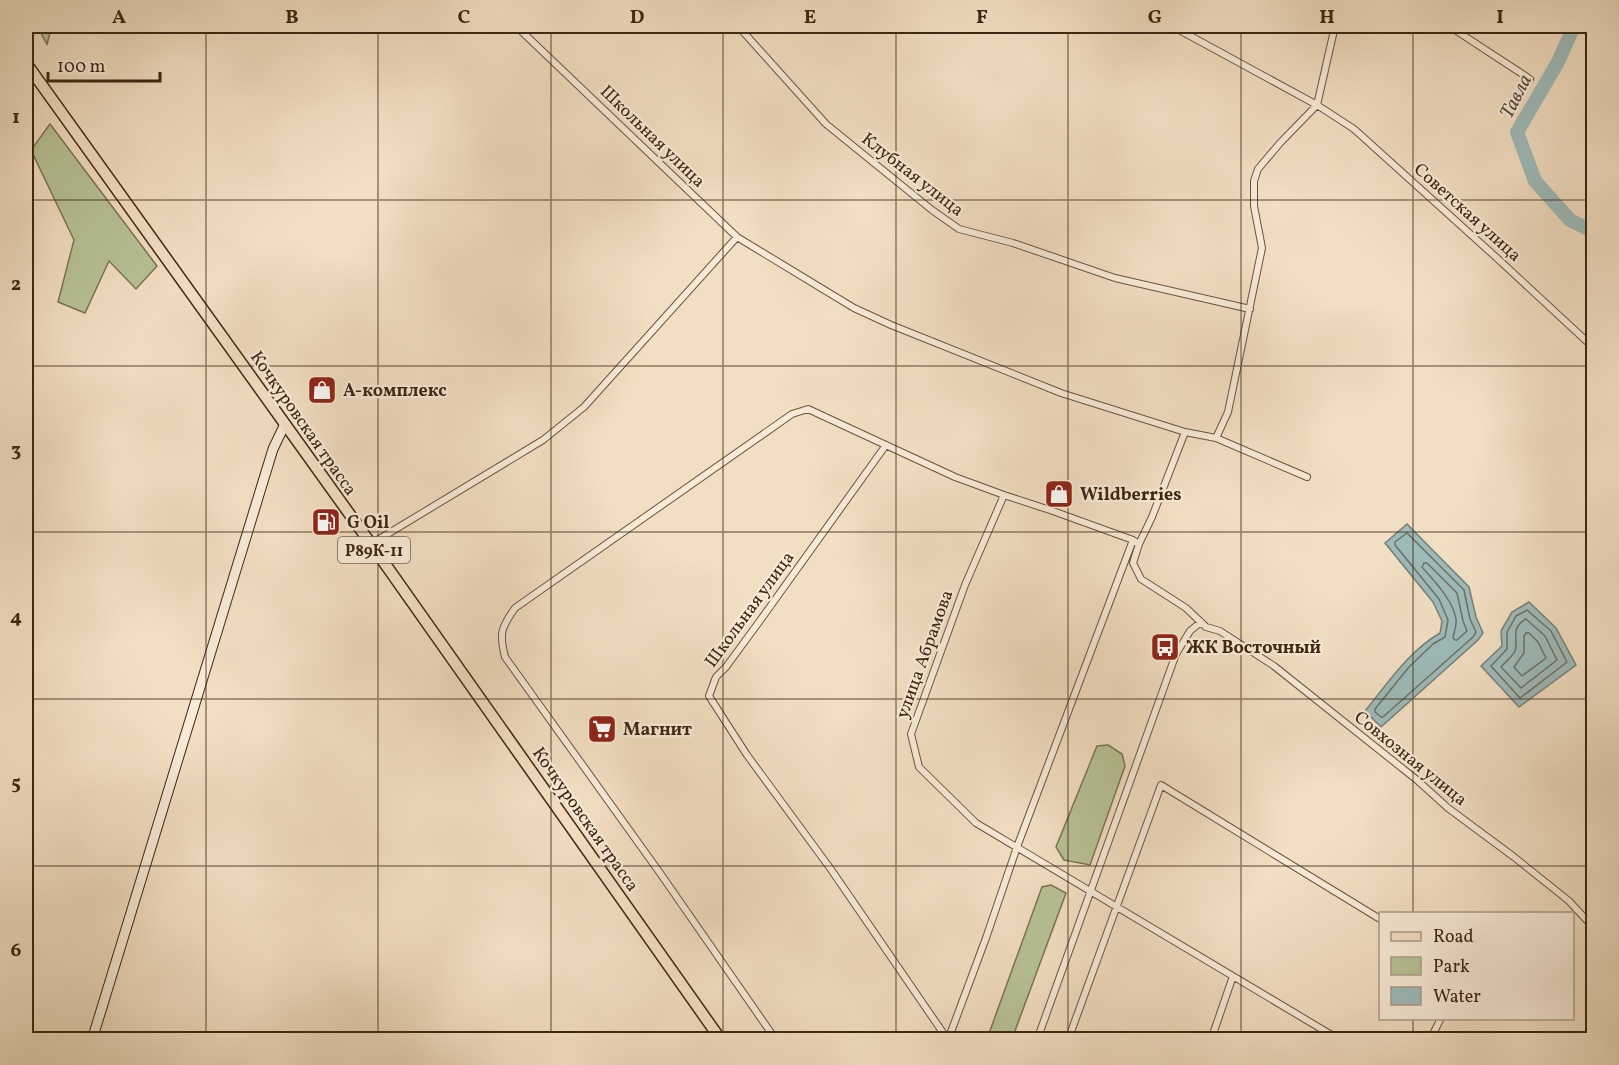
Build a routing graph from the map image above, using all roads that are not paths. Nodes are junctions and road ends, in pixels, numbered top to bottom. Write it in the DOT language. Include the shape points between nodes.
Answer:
graph roads {
  1 [pos="516,26"];
  2 [pos="738,26"];
  3 [pos="1172,26"];
  4 [pos="1335,26"];
  5 [pos="1449,26"];
  6 [pos="26,63"];
  7 [pos="1530,79"];
  8 [pos="1317,105"];
  9 [pos="737,237"];
  10 [pos="1250,309"];
  11 [pos="1593,348"];
  12 [pos="285,424"];
  13 [pos="1185,432"];
  14 [pos="1216,438"];
  15 [pos="886,445"];
  16 [pos="1307,477"];
  17 [pos="1004,495"];
  18 [pos="1136,542"];
  19 [pos="371,544"];
  20 [pos="1202,622"];
  21 [pos="1017,847"];
  22 [pos="1091,891"];
  23 [pos="1116,906"];
  24 [pos="1379,918"];
  25 [pos="1593,928"];
  26 [pos="1233,976"];
  27 [pos="1440,1020"];
  28 [pos="92,1040"];
  29 [pos="721,1040"];
  30 [pos="776,1040"];
  31 [pos="948,1040"];
  32 [pos="1037,1040"];
  33 [pos="1068,1040"];
  34 [pos="1211,1040"];
  35 [pos="1340,1040"];
  36 [pos="1430,1040"];
  1 -- 9 [label="street, Школьная улица"];
  2 -- 10 [label="street, Клубная улица" via="826,124 958,229 1013,243 1114,278"];
  3 -- 8 [label="street, Советская улица"];
  4 -- 8 [label="street"];
  5 -- 7 [label="street"];
  6 -- 12 [label="main road, Кочкуровская трасса / Р89К-11"];
  8 -- 10 [label="street" via="1280,142 1258,169 1254,181 1262,248"];
  8 -- 11 [label="street, Советская улица" via="1353,129"];
  9 -- 13 [label="street, Школьная улица" via="854,308 891,325 1061,393"];
  9 -- 19 [label="street" via="584,407 543,440"];
  10 -- 14 [label="street" via="1228,412"];
  12 -- 19 [label="main road, Кочкуровская трасса / Р89К-11"];
  12 -- 28 [label="street" via="266,471"];
  13 -- 14 [label="street, Школьная улица"];
  13 -- 18 [label="street" via="1152,517"];
  14 -- 16 [label="street, Школьная улица"];
  15 -- 17 [label="street"];
  15 -- 30 [label="street" via="808,409 792,414 515,608 503,625 501,644 505,657"];
  15 -- 31 [label="street, Школьная улица" via="716,677 710,696"];
  17 -- 18 [label="street"];
  17 -- 21 [label="street, улица Абрамова" via="911,734 919,767 976,823"];
  18 -- 20 [label="street, Совхозная улица" via="1133,563 1141,579"];
  18 -- 21 [label="street"];
  19 -- 29 [label="main road, Кочкуровская трасса / Р89К-11"];
  20 -- 22 [label="street" via="1190,631 1176,654"];
  20 -- 25 [label="street, Совхозная улица" via="1274,666 1569,901"];
  21 -- 22 [label="street, улица Абрамова"];
  21 -- 31 [label="street"];
  22 -- 23 [label="street, улица Абрамова"];
  22 -- 32 [label="street"];
  23 -- 24 [label="street" via="1161,785"];
  23 -- 26 [label="street, улица Абрамова"];
  23 -- 33 [label="street"];
  26 -- 34 [label="street"];
  26 -- 35 [label="street, улица Абрамова"];
  27 -- 36 [label="street"];
}
